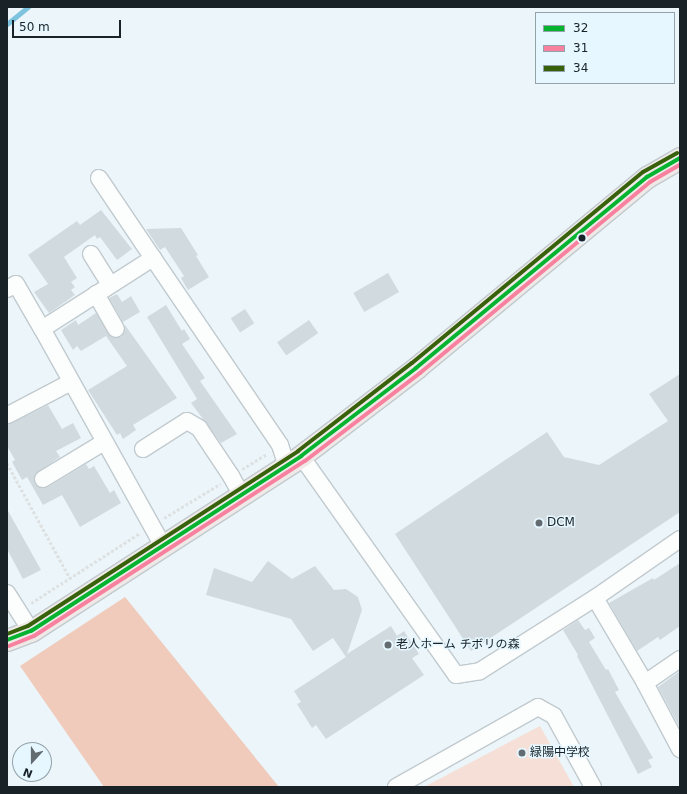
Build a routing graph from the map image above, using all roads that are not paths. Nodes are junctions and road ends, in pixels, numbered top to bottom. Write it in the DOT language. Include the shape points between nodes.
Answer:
graph roads {
  1 [pos="680,158"];
  2 [pos="99,178"];
  3 [pos="91,254"];
  4 [pos="153,258"];
  5 [pos="110,285"];
  6 [pos="7,289"];
  7 [pos="96,294"];
  8 [pos="42,329"];
  9 [pos="116,329"];
  10 [pos="71,382"];
  11 [pos="8,415"];
  12 [pos="104,442"];
  13 [pos="143,449"];
  14 [pos="294,461"];
  15 [pos="43,479"];
  16 [pos="242,496"];
  17 [pos="680,539"];
  18 [pos="163,546"];
  19 [pos="7,593"];
  20 [pos="596,598"];
  21 [pos="31,632"];
  22 [pos="7,640"];
  23 [pos="680,659"];
  24 [pos="645,683"];
  25 [pos="680,749"];
  26 [pos="396,787"];
  27 [pos="593,787"];
  1 -- 14 [label="main road" via="647,177 416,368"];
  2 -- 4 [label="street"];
  3 -- 5 [label="street"];
  4 -- 5 [label="street"];
  4 -- 14 [label="street" via="280,445"];
  5 -- 7 [label="street"];
  6 -- 8 [label="street" via="16,284"];
  7 -- 8 [label="street"];
  7 -- 9 [label="street"];
  8 -- 10 [label="street"];
  10 -- 11 [label="street"];
  10 -- 12 [label="street"];
  12 -- 15 [label="street"];
  12 -- 18 [label="street"];
  13 -- 16 [label="street" via="187,421 199,428 232,476"];
  14 -- 16 [label="main road"];
  14 -- 20 [label="street" via="456,675 480,671"];
  16 -- 18 [label="main road"];
  17 -- 20 [label="street"];
  18 -- 21 [label="main road"];
  19 -- 21 [label="street"];
  20 -- 24 [label="street"];
  21 -- 22 [label="main road"];
  23 -- 24 [label="street"];
  24 -- 25 [label="street"];
  26 -- 27 [label="street" via="538,707 554,716"];
}
